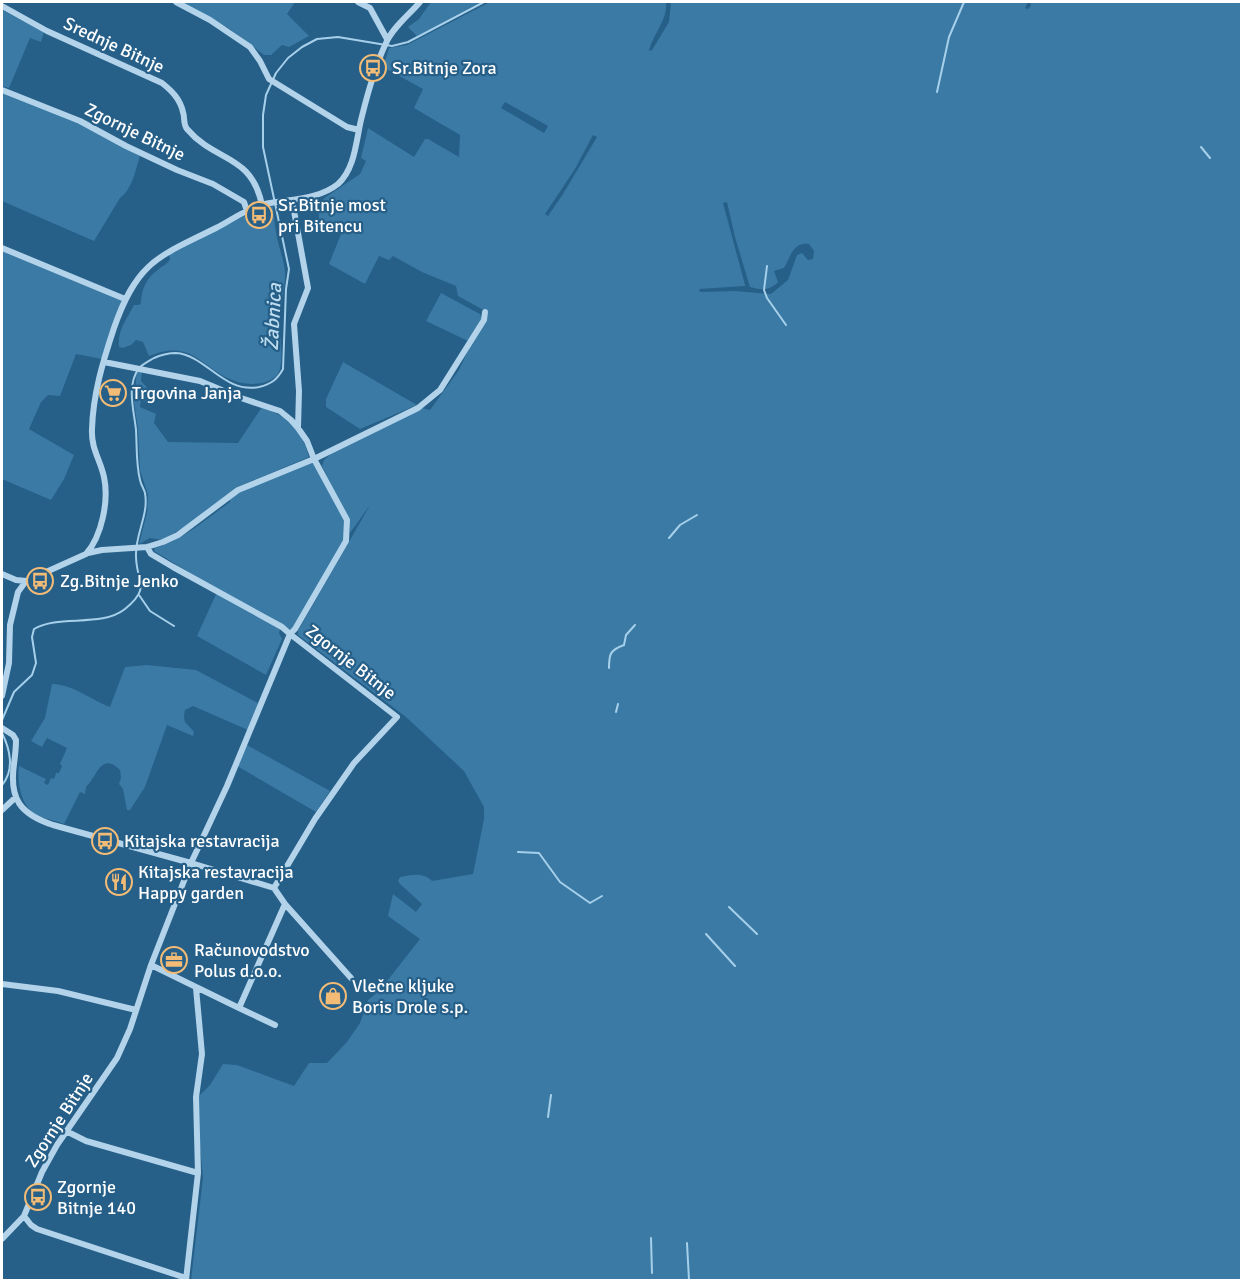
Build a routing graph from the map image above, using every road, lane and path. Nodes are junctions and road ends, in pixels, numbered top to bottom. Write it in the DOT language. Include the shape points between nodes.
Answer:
graph roads {
  1 [pos="176,2"];
  2 [pos="358,2"];
  3 [pos="420,2"];
  4 [pos="2,6"];
  5 [pos="387,39"];
  6 [pos="2,90"];
  7 [pos="359,130"];
  8 [pos="292,200"];
  9 [pos="264,204"];
  10 [pos="247,211"];
  11 [pos="2,248"];
  12 [pos="125,299"];
  13 [pos="485,312"];
  14 [pos="104,362"];
  15 [pos="298,428"];
  16 [pos="314,459"];
  17 [pos="144,547"];
  18 [pos="86,554"];
  19 [pos="2,574"];
  20 [pos="26,581"];
  21 [pos="290,634"];
  22 [pos="2,696"];
  23 [pos="4,729"];
  24 [pos="16,797"];
  25 [pos="2,810"];
  26 [pos="191,863"];
  27 [pos="274,888"];
  28 [pos="285,904"];
  29 [pos="151,965"];
  30 [pos="351,978"];
  31 [pos="2,984"];
  32 [pos="196,988"];
  33 [pos="239,1008"];
  34 [pos="136,1010"];
  35 [pos="275,1025"];
  36 [pos="66,1131"];
  37 [pos="198,1173"];
  38 [pos="24,1216"];
  39 [pos="2,1239"];
  40 [pos="186,1279"];
  1 -- 7 [label="street" via="250,47 276,84 347,127"];
  2 -- 5 [label="street" via="370,8"];
  3 -- 5 [label="street"];
  4 -- 9 [label="street, Srednje Bitnje" via="47,31 162,82 176,95 185,126 199,142 247,170"];
  5 -- 7 [label="street"];
  6 -- 10 [label="street, Zgornje Bitnje" via="80,121 140,153 213,184 244,202"];
  7 -- 8 [label="street" via="341,181 319,194"];
  8 -- 9 [label="street"];
  8 -- 15 [label="street, Zgornje Bitnje" via="308,288 294,324"];
  9 -- 10 [label="street"];
  10 -- 12 [label="street" via="161,255 140,275"];
  11 -- 12 [label="street"];
  12 -- 14 [label="street"];
  13 -- 16 [label="street" via="479,328 430,400"];
  14 -- 15 [label="street, Zgornje Bitnje" via="200,381 280,411"];
  14 -- 18 [label="street" via="96,388 92,431 93,450 104,477 105,500 95,542"];
  15 -- 16 [label="street, Zgornje Bitnje"];
  16 -- 17 [label="street" via="238,490 178,535"];
  16 -- 21 [label="street, Zgornje Bitnje" via="347,520 346,541"];
  17 -- 18 [label="street"];
  17 -- 21 [label="street, Zgornje Bitnje"];
  18 -- 20 [label="street"];
  19 -- 20 [label="street"];
  20 -- 22 [label="street" via="13,609"];
  21 -- 26 [label="street, Zgornje Bitnje"];
  21 -- 27 [label="street, Zgornje Bitnje" via="397,717 354,763"];
  23 -- 24 [label="street" via="15,740"];
  24 -- 25 [label="street"];
  24 -- 26 [label="street" via="26,813 41,821"];
  26 -- 27 [label="street"];
  26 -- 29 [label="street, Zgornje Bitnje"];
  27 -- 28 [label="street"];
  28 -- 30 [label="street"];
  28 -- 33 [label="street"];
  29 -- 32 [label="street"];
  29 -- 34 [label="street, Zgornje Bitnje"];
  31 -- 34 [label="street" via="58,991"];
  32 -- 33 [label="street"];
  32 -- 37 [label="street" via="202,1054 196,1096"];
  33 -- 35 [label="street"];
  34 -- 36 [label="street, Zgornje Bitnje" via="117,1058"];
  36 -- 37 [label="street" via="86,1141"];
  36 -- 38 [label="street, Zgornje Bitnje" via="42,1172"];
  37 -- 40 [label="street"];
  38 -- 39 [label="street"];
  38 -- 40 [label="street" via="37,1229"];
}
